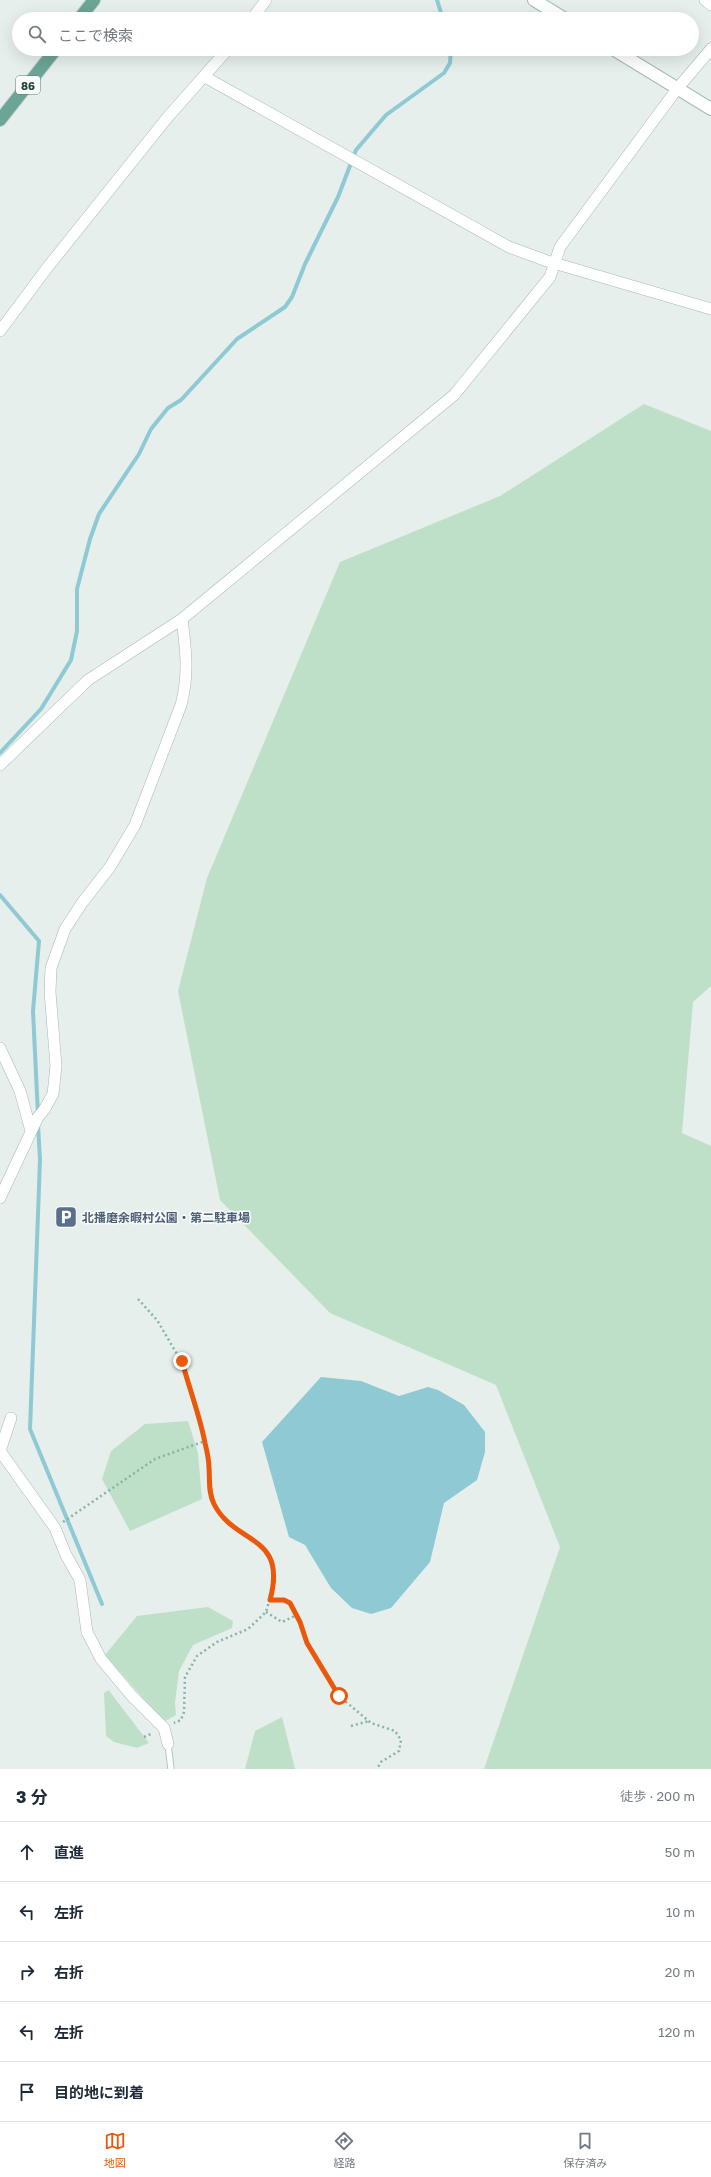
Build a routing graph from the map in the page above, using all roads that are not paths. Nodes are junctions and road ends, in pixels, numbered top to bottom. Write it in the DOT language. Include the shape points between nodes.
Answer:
graph roads {
  1 [pos="94,0"];
  2 [pos="266,0"];
  3 [pos="534,0"];
  4 [pos="705,0"];
  5 [pos="711,5"];
  6 [pos="85,12"];
  7 [pos="257,12"];
  8 [pos="554,12"];
  9 [pos="711,49"];
  10 [pos="50,56"];
  11 [pos="222,56"];
  12 [pos="624,56"];
  13 [pos="205,77"];
  14 [pos="677,89"];
  15 [pos="711,109"];
  16 [pos="0,120"];
  17 [pos="555,263"];
  18 [pos="711,309"];
  19 [pos="0,331"];
  20 [pos="182,619"];
  21 [pos="0,766"];
  22 [pos="0,1048"];
  23 [pos="31,1131"];
  24 [pos="0,1198"];
  25 [pos="11,1418"];
  26 [pos="168,1744"];
  27 [pos="171,1769"];
  1 -- 6 [label="main road"];
  2 -- 7 [label="street"];
  3 -- 8 [label="street"];
  4 -- 5 [label="street"];
  9 -- 14 [label="street"];
  10 -- 16 [label="main road, 86"];
  11 -- 13 [label="street"];
  12 -- 14 [label="street"];
  13 -- 17 [label="street" via="510,247"];
  13 -- 19 [label="street" via="167,118"];
  14 -- 15 [label="street"];
  14 -- 17 [label="street" via="560,247"];
  17 -- 18 [label="street"];
  17 -- 20 [label="street" via="550,277 454,395"];
  20 -- 21 [label="street" via="88,680"];
  20 -- 23 [label="street" via="188,662 181,705 135,825 110,867 65,929 51,968 50,992 56,1066 53,1094"];
  22 -- 23 [label="street" via="20,1091"];
  23 -- 24 [label="street"];
  25 -- 26 [label="street" via="0,1451 55,1528 80,1580 87,1632 101,1659 131,1695 164,1728"];
  26 -- 27 [label="lane"];
}
